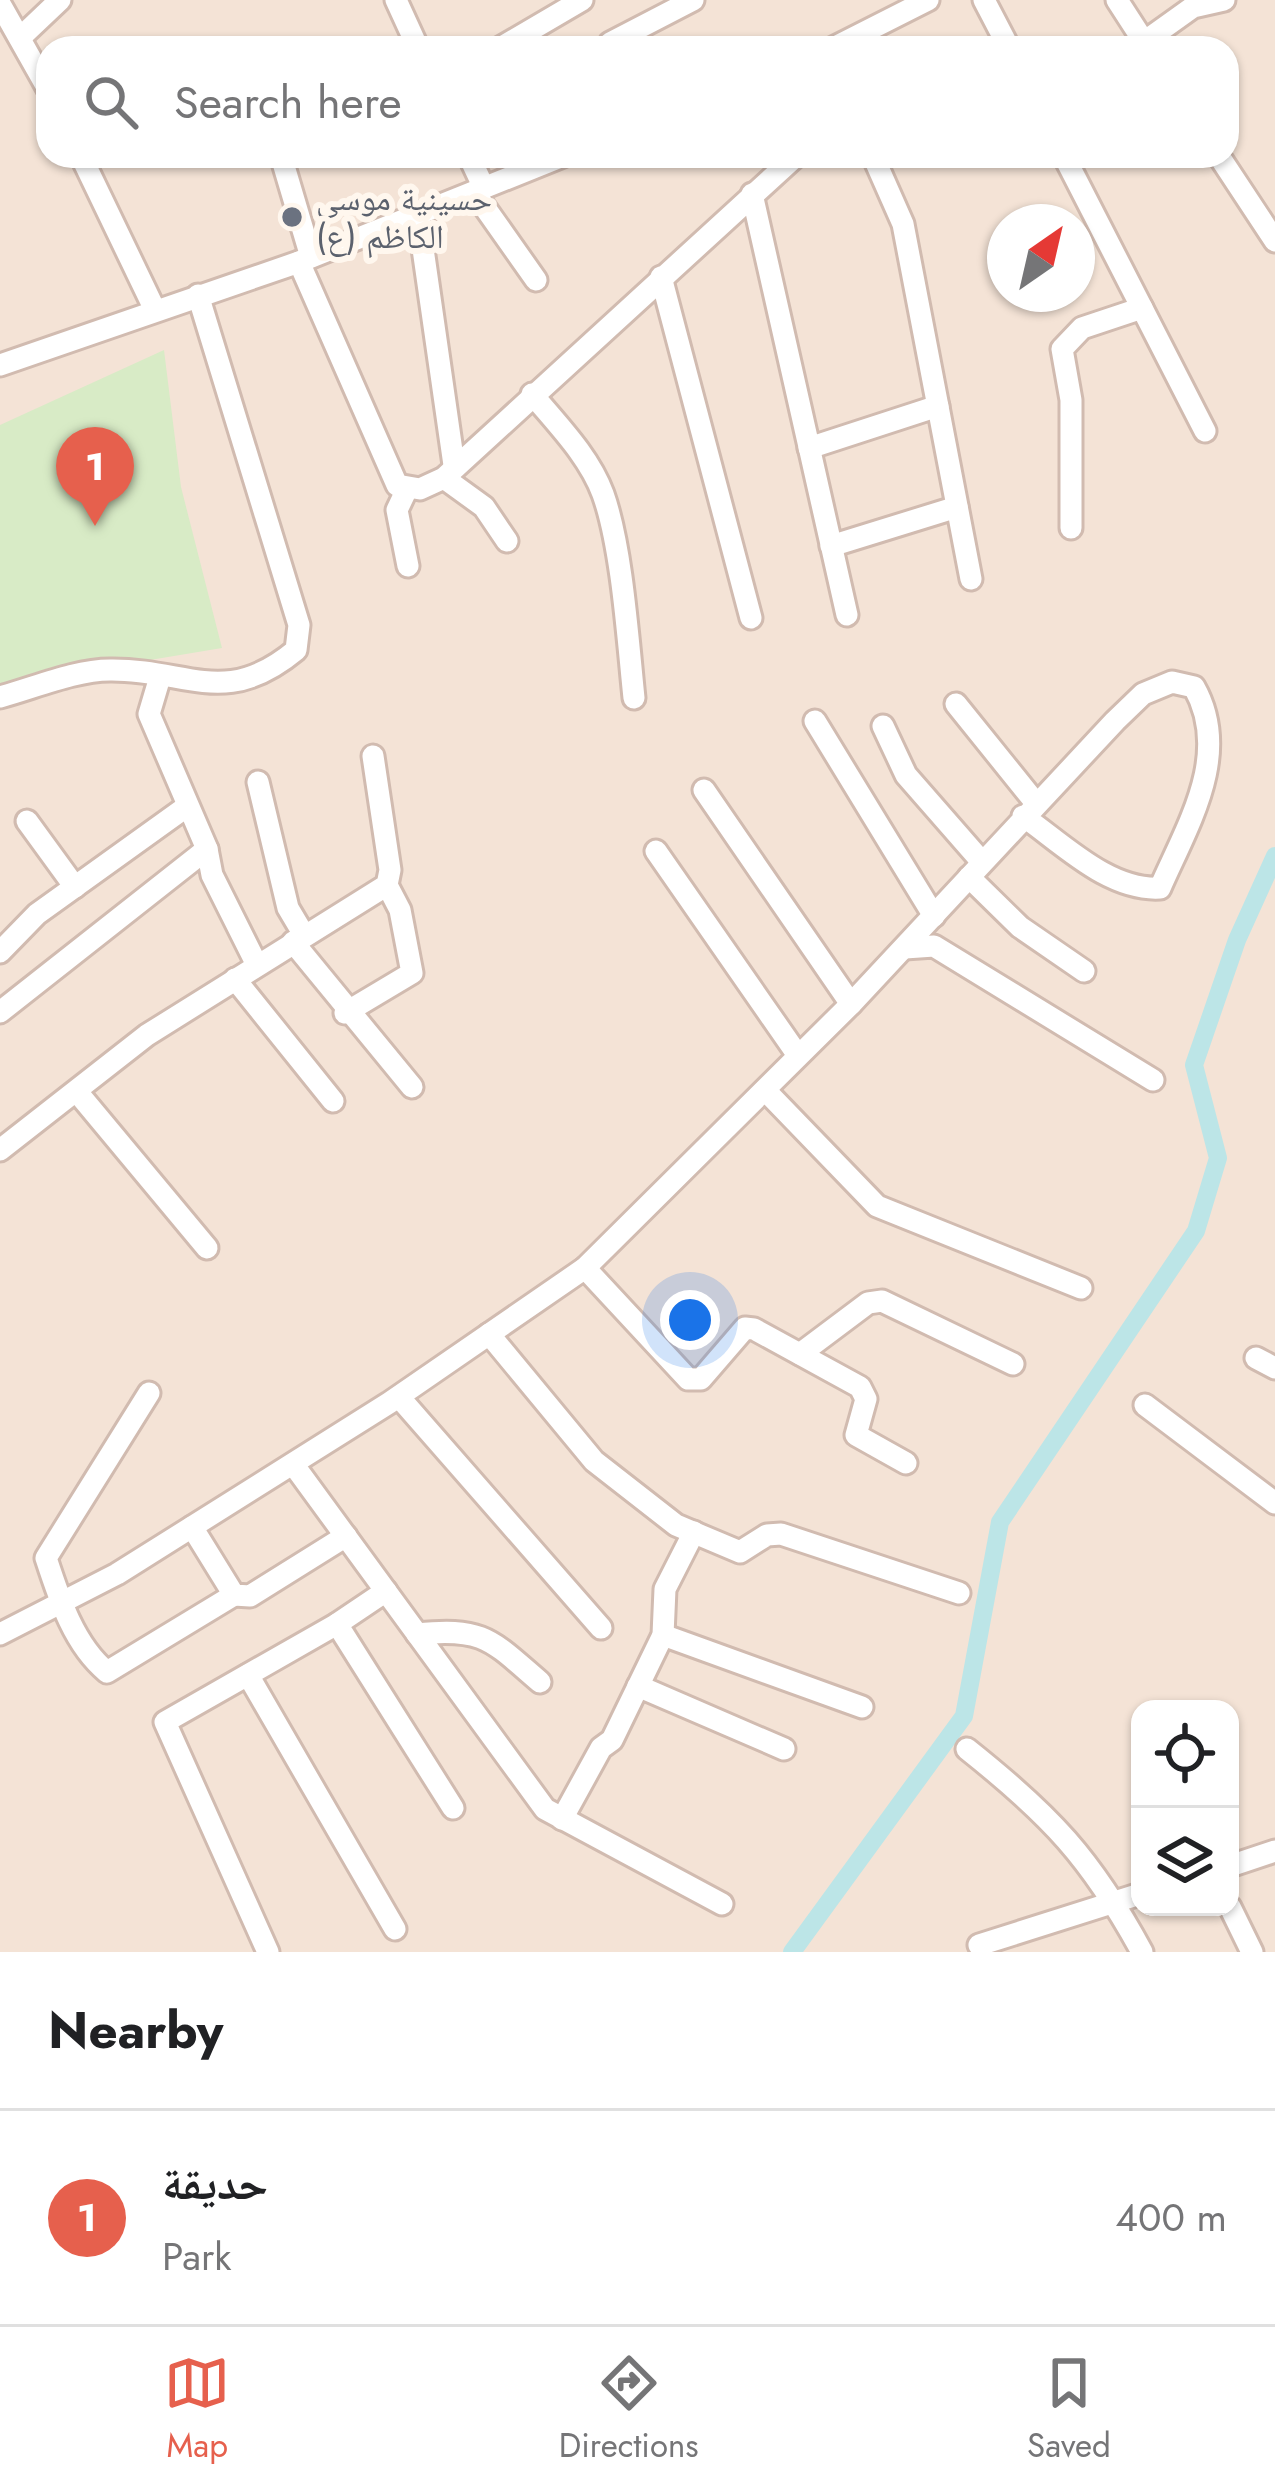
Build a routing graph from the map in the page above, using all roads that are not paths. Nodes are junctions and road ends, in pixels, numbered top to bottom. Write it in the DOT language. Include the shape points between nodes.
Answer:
graph roads {
  1 [pos="60,0"];
  2 [pos="396,0"];
  3 [pos="582,0"];
  4 [pos="693,0"];
  5 [pos="928,0"];
  6 [pos="984,0"];
  7 [pos="1117,0"];
  8 [pos="1224,0"];
  9 [pos="0,4"];
  10 [pos="22,36"];
  11 [pos="412,36"];
  12 [pos="520,36"];
  13 [pos="625,36"];
  14 [pos="877,36"];
  15 [pos="1003,36"];
  16 [pos="1140,36"];
  17 [pos="1157,36"];
  18 [pos="36,65"];
  19 [pos="87,168"];
  20 [pos="283,168"];
  21 [pos="473,168"];
  22 [pos="533,168"];
  23 [pos="782,168"];
  24 [pos="878,168"];
  25 [pos="1070,168"];
  26 [pos="1227,168"];
  27 [pos="479,190"];
  28 [pos="752,194"];
  29 [pos="418,214"];
  30 [pos="1275,241"];
  31 [pos="305,259"];
  32 [pos="661,278"];
  33 [pos="536,280"];
  34 [pos="197,296"];
  35 [pos="154,308"];
  36 [pos="1142,308"];
  37 [pos="0,364"];
  38 [pos="532,394"];
  39 [pos="938,406"];
  40 [pos="1205,431"];
  41 [pos="809,448"];
  42 [pos="449,471"];
  43 [pos="406,491"];
  44 [pos="957,507"];
  45 [pos="1071,528"];
  46 [pos="507,541"];
  47 [pos="831,546"];
  48 [pos="408,566"];
  49 [pos="970,579"];
  50 [pos="847,615"];
  51 [pos="751,618"];
  52 [pos="160,677"];
  53 [pos="0,697"];
  54 [pos="634,698"];
  55 [pos="956,704"];
  56 [pos="815,721"];
  57 [pos="883,726"];
  58 [pos="374,756"];
  59 [pos="258,782"];
  60 [pos="704,790"];
  61 [pos="186,807"];
  62 [pos="1029,809"];
  63 [pos="27,820"];
  64 [pos="207,849"];
  65 [pos="656,851"];
  66 [pos="975,870"];
  67 [pos="387,885"];
  68 [pos="75,887"];
  69 [pos="934,916"];
  70 [pos="298,939"];
  71 [pos="904,948"];
  72 [pos="0,952"];
  73 [pos="257,964"];
  74 [pos="1084,971"];
  75 [pos="235,979"];
  76 [pos="851,1004"];
  77 [pos="0,1012"];
  78 [pos="345,1013"];
  79 [pos="797,1054"];
  80 [pos="1153,1080"];
  81 [pos="412,1088"];
  82 [pos="765,1090"];
  83 [pos="78,1094"];
  84 [pos="333,1101"];
  85 [pos="0,1150"];
  86 [pos="207,1248"];
  87 [pos="586,1268"];
  88 [pos="1081,1288"];
  89 [pos="489,1334"];
  90 [pos="800,1354"];
  91 [pos="1012,1364"];
  92 [pos="149,1393"];
  93 [pos="399,1396"];
  94 [pos="1145,1405"];
  95 [pos="906,1463"];
  96 [pos="292,1464"];
  97 [pos="1275,1502"];
  98 [pos="192,1527"];
  99 [pos="694,1532"];
  100 [pos="346,1536"];
  101 [pos="386,1591"];
  102 [pos="959,1593"];
  103 [pos="234,1595"];
  104 [pos="61,1603"];
  105 [pos="337,1624"];
  106 [pos="601,1628"];
  107 [pos="0,1634"];
  108 [pos="417,1634"];
  109 [pos="663,1635"];
  110 [pos="248,1675"];
  111 [pos="540,1682"];
  112 [pos="638,1686"];
  113 [pos="862,1707"];
  114 [pos="784,1749"];
  115 [pos="967,1749"];
  116 [pos="453,1808"];
  117 [pos="562,1819"];
  118 [pos="1275,1851"];
  119 [pos="1239,1863"];
  120 [pos="1131,1897"];
  121 [pos="1115,1902"];
  122 [pos="722,1904"];
  123 [pos="1234,1916"];
  124 [pos="395,1929"];
  125 [pos="979,1945"];
  126 [pos="268,1952"];
  127 [pos="1142,1952"];
  128 [pos="1252,1952"];
  1 -- 10 [label="street"];
  2 -- 11 [label="street"];
  3 -- 12 [label="street"];
  4 -- 13 [label="street"];
  5 -- 14 [label="street"];
  6 -- 15 [label="street"];
  7 -- 16 [label="street"];
  8 -- 17 [label="street" via="1193,7"];
  9 -- 10 [label="street"];
  10 -- 18 [label="street"];
  19 -- 35 [label="street"];
  20 -- 31 [label="street"];
  21 -- 27 [label="street"];
  22 -- 27 [label="street"];
  23 -- 28 [label="street"];
  24 -- 39 [label="street" via="903,224"];
  25 -- 36 [label="street"];
  26 -- 30 [label="street"];
  27 -- 29 [label="street"];
  27 -- 33 [label="street"];
  28 -- 32 [label="street"];
  28 -- 41 [label="street"];
  29 -- 31 [label="street"];
  29 -- 42 [label="street"];
  31 -- 34 [label="street"];
  31 -- 43 [label="street"];
  32 -- 38 [label="street"];
  32 -- 51 [label="street"];
  34 -- 35 [label="street"];
  34 -- 52 [label="street" via="299,625 296,650 264,677 217,684"];
  35 -- 37 [label="street"];
  36 -- 40 [label="street"];
  36 -- 45 [label="street" via="1082,328 1062,349 1071,400"];
  38 -- 42 [label="street"];
  38 -- 54 [label="street" via="603,493"];
  39 -- 41 [label="street"];
  39 -- 44 [label="street"];
  41 -- 47 [label="street"];
  42 -- 43 [label="street"];
  42 -- 46 [label="street"];
  43 -- 48 [label="street" via="397,510"];
  44 -- 47 [label="street"];
  44 -- 49 [label="street"];
  47 -- 50 [label="street"];
  52 -- 53 [label="street" via="107,670"];
  52 -- 61 [label="street" via="149,714"];
  55 -- 62 [label="street"];
  56 -- 69 [label="street"];
  57 -- 66 [label="street" via="906,775"];
  58 -- 67 [label="street"];
  59 -- 70 [label="street"];
  60 -- 76 [label="street"];
  61 -- 64 [label="street"];
  61 -- 68 [label="street"];
  62 -- 62 [label="street" via="1144,694 1172,682 1194,687 1207,709 1206,783 1160,888 1138,889 1101,872"];
  62 -- 66 [label="street"];
  63 -- 68 [label="street"];
  64 -- 73 [label="street"];
  64 -- 77 [label="street"];
  65 -- 79 [label="street"];
  66 -- 69 [label="street"];
  66 -- 74 [label="street" via="1020,927"];
  67 -- 70 [label="street"];
  67 -- 78 [label="street" via="412,973"];
  68 -- 72 [label="street"];
  69 -- 71 [label="street"];
  70 -- 73 [label="street"];
  70 -- 78 [label="street"];
  71 -- 76 [label="street"];
  71 -- 80 [label="street" via="934,946"];
  73 -- 75 [label="street"];
  75 -- 83 [label="street" via="147,1035"];
  75 -- 84 [label="street"];
  76 -- 79 [label="street"];
  78 -- 81 [label="street"];
  79 -- 82 [label="street"];
  82 -- 87 [label="street"];
  82 -- 88 [label="street" via="877,1206"];
  83 -- 85 [label="street"];
  83 -- 86 [label="street"];
  87 -- 89 [label="street"];
  87 -- 90 [label="street" via="688,1379 701,1379 745,1328"];
  89 -- 93 [label="street"];
  89 -- 99 [label="street" via="594,1461"];
  90 -- 91 [label="street" via="882,1301"];
  90 -- 95 [label="street" via="860,1387 866,1399 856,1435"];
  92 -- 104 [label="street" via="46,1558"];
  93 -- 96 [label="street"];
  93 -- 106 [label="street"];
  94 -- 97 [label="street"];
  96 -- 98 [label="street"];
  96 -- 100 [label="street"];
  98 -- 103 [label="street"];
  98 -- 104 [label="street"];
  99 -- 102 [label="street" via="740,1552 781,1534"];
  99 -- 109 [label="street" via="665,1589"];
  100 -- 101 [label="street"];
  100 -- 103 [label="street" via="250,1596"];
  101 -- 105 [label="street"];
  101 -- 108 [label="street"];
  103 -- 104 [label="street" via="107,1672"];
  104 -- 107 [label="street"];
  105 -- 110 [label="street"];
  105 -- 116 [label="street"];
  108 -- 111 [label="street" via="485,1634"];
  108 -- 117 [label="street" via="545,1809"];
  109 -- 112 [label="street"];
  109 -- 113 [label="street"];
  110 -- 124 [label="street"];
  110 -- 126 [label="street" via="165,1722"];
  112 -- 114 [label="street"];
  112 -- 117 [label="street"];
  115 -- 121 [label="street" via="1051,1821"];
  117 -- 122 [label="street"];
  118 -- 119 [label="street"];
  120 -- 121 [label="street"];
  121 -- 125 [label="street"];
  121 -- 127 [label="street"];
  123 -- 128 [label="street"];
}
